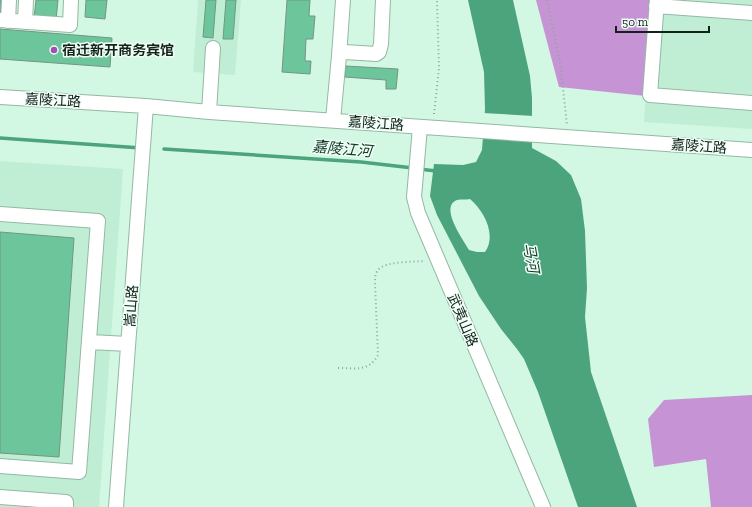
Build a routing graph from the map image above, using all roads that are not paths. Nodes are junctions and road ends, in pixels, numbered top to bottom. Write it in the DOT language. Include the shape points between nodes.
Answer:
graph roads {
  1 [pos="9,0"];
  2 [pos="26,0"];
  3 [pos="71,0"];
  4 [pos="343,0"];
  5 [pos="383,0"];
  6 [pos="657,3"];
  7 [pos="752,13"];
  8 [pos="4,20"];
  9 [pos="25,22"];
  10 [pos="213,48"];
  11 [pos="339,56"];
  12 [pos="0,97"];
  13 [pos="752,103"];
  14 [pos="146,106"];
  15 [pos="209,112"];
  16 [pos="333,120"];
  17 [pos="426,127"];
  18 [pos="752,150"];
  19 [pos="0,214"];
  20 [pos="90,342"];
  21 [pos="128,344"];
  22 [pos="0,466"];
  23 [pos="0,497"];
  24 [pos="66,507"];
  25 [pos="116,507"];
  26 [pos="543,507"];
  1 -- 8 [label="street"];
  2 -- 9 [label="street"];
  3 -- 9 [label="street" via="70,25"];
  4 -- 11 [label="street"];
  5 -- 11 [label="street" via="379,52 345,52"];
  6 -- 7 [label="street"];
  6 -- 13 [label="street" via="650,96"];
  8 -- 9 [label="street"];
  10 -- 15 [label="street"];
  11 -- 16 [label="street"];
  12 -- 14 [label="street, 嘉陵江路"];
  14 -- 15 [label="street, 嘉陵江路"];
  14 -- 21 [label="street, 嵩山路"];
  15 -- 16 [label="street, 嘉陵江路"];
  16 -- 17 [label="street, 嘉陵江路"];
  17 -- 18 [label="street, 嘉陵江路"];
  17 -- 26 [label="street, 武夷山路" via="417,150 414,197 418,213"];
  19 -- 20 [label="street" via="98,221"];
  20 -- 21 [label="street"];
  20 -- 22 [label="street" via="80,472"];
  21 -- 25 [label="street, 嵩山路"];
  23 -- 24 [label="street" via="66,502"];
}
